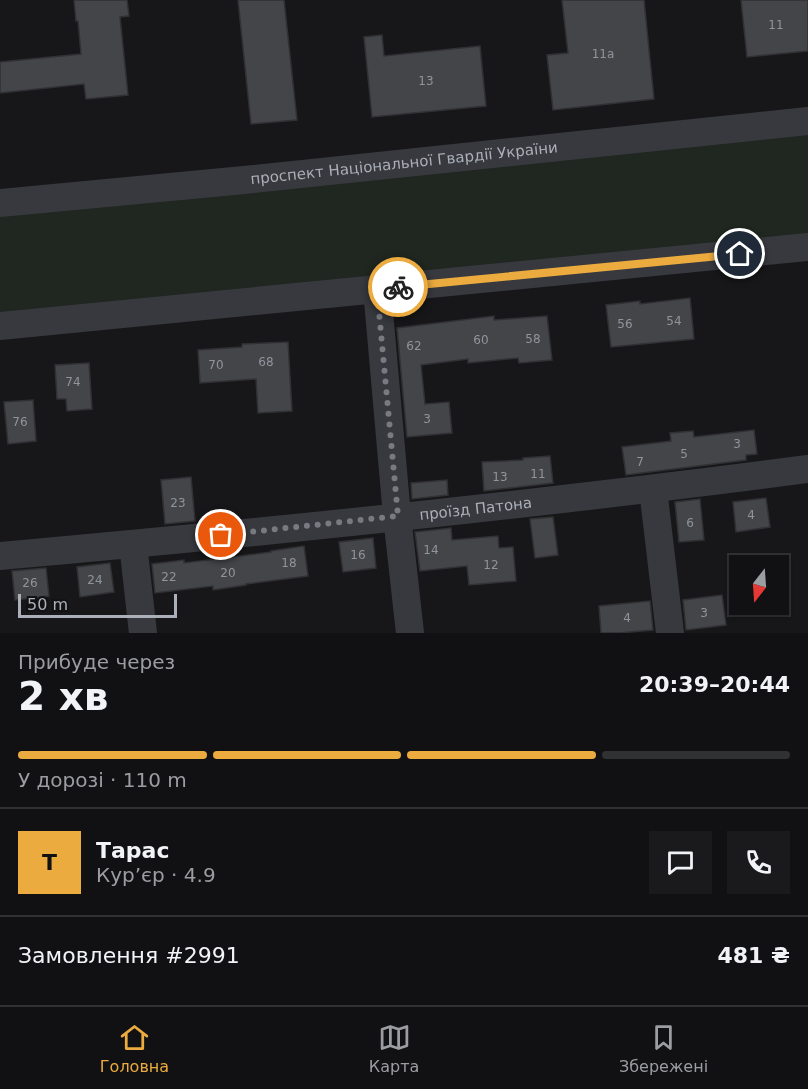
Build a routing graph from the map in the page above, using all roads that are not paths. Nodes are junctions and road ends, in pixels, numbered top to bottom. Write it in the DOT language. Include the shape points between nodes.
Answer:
graph roads {
  1 [pos="808,121"];
  2 [pos="0,203"];
  3 [pos="808,248"];
  4 [pos="377,290"];
  5 [pos="0,326"];
  6 [pos="808,469"];
  7 [pos="653,489"];
  8 [pos="398,516"];
  9 [pos="133,544"];
  10 [pos="0,556"];
  11 [pos="143,633"];
  12 [pos="410,633"];
  13 [pos="670,633"];
  1 -- 2 [label="street, проспект Національної Гвардії України"];
  3 -- 4 [label="street"];
  4 -- 5 [label="street"];
  4 -- 8 [label="street"];
  6 -- 7 [label="street, проїзд Патона"];
  7 -- 8 [label="street, проїзд Патона"];
  7 -- 13 [label="street"];
  8 -- 9 [label="street, проїзд Патона"];
  8 -- 12 [label="street"];
  9 -- 10 [label="street, проїзд Патона"];
  9 -- 11 [label="street"];
}
